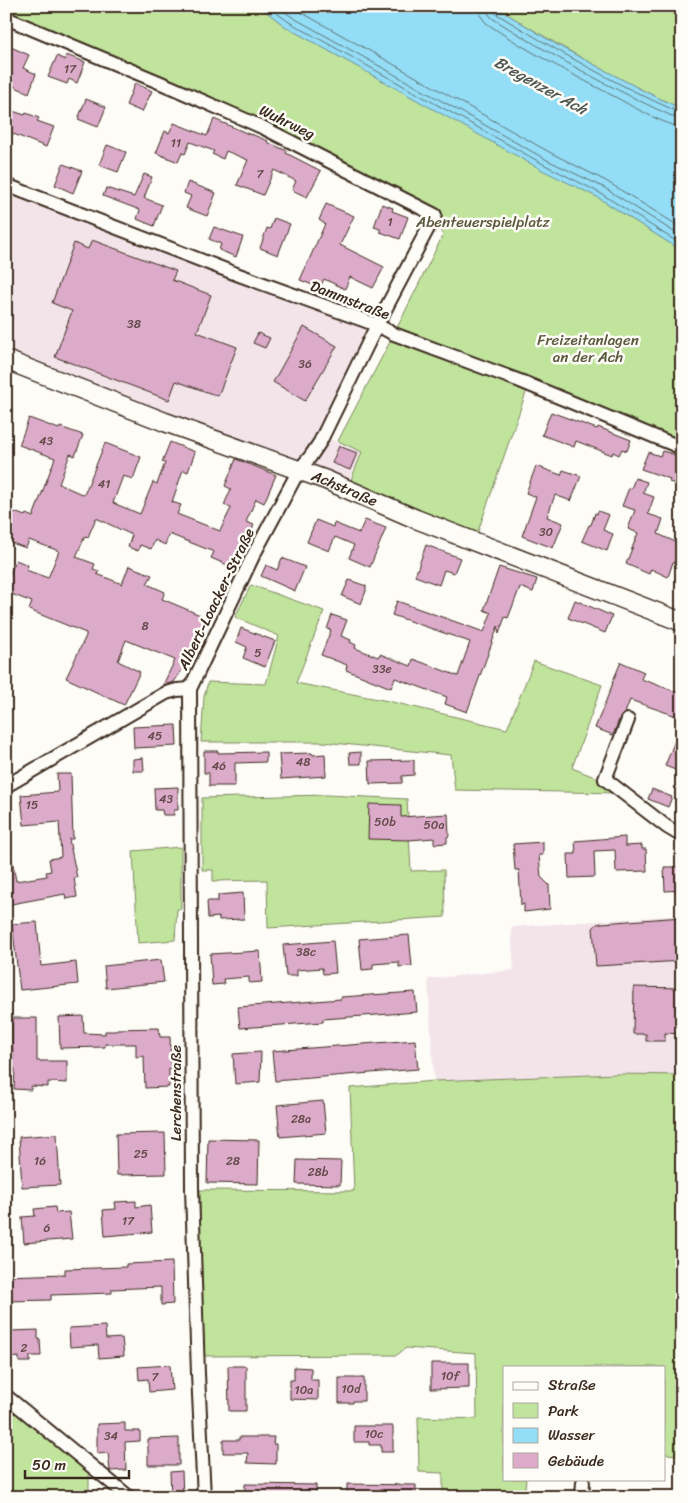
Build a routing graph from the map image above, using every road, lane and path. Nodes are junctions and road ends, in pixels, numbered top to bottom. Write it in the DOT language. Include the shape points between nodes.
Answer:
graph roads {
  1 [pos="6,18"];
  2 [pos="6,185"];
  3 [pos="377,326"];
  4 [pos="6,360"];
  5 [pos="682,448"];
  6 [pos="299,470"];
  7 [pos="682,622"];
  8 [pos="190,689"];
  9 [pos="628,720"];
  10 [pos="6,786"];
  11 [pos="682,836"];
  12 [pos="6,1396"];
  13 [pos="582,1482"];
  14 [pos="129,1497"];
  15 [pos="204,1497"];
  16 [pos="582,1497"];
  1 -- 3 [label="street, Wuhrweg" via="264,128 435,216"];
  2 -- 3 [label="street, Dammstraße"];
  3 -- 5 [label="street, Dammstraße"];
  3 -- 6 [label="street, Albert-Loacker-Straße" via="320,442"];
  4 -- 6 [label="main road, Achstraße"];
  6 -- 7 [label="main road, Achstraße"];
  6 -- 8 [label="street, Albert-Loacker-Straße"];
  8 -- 10 [label="street, Albert-Loacker-Straße" via="166,693"];
  8 -- 15 [label="street, Lerchenstraße" via="192,1189"];
  9 -- 11 [label="street" via="605,780"];
  12 -- 14 [label="street"];
  13 -- 16 [label="street"];
}
